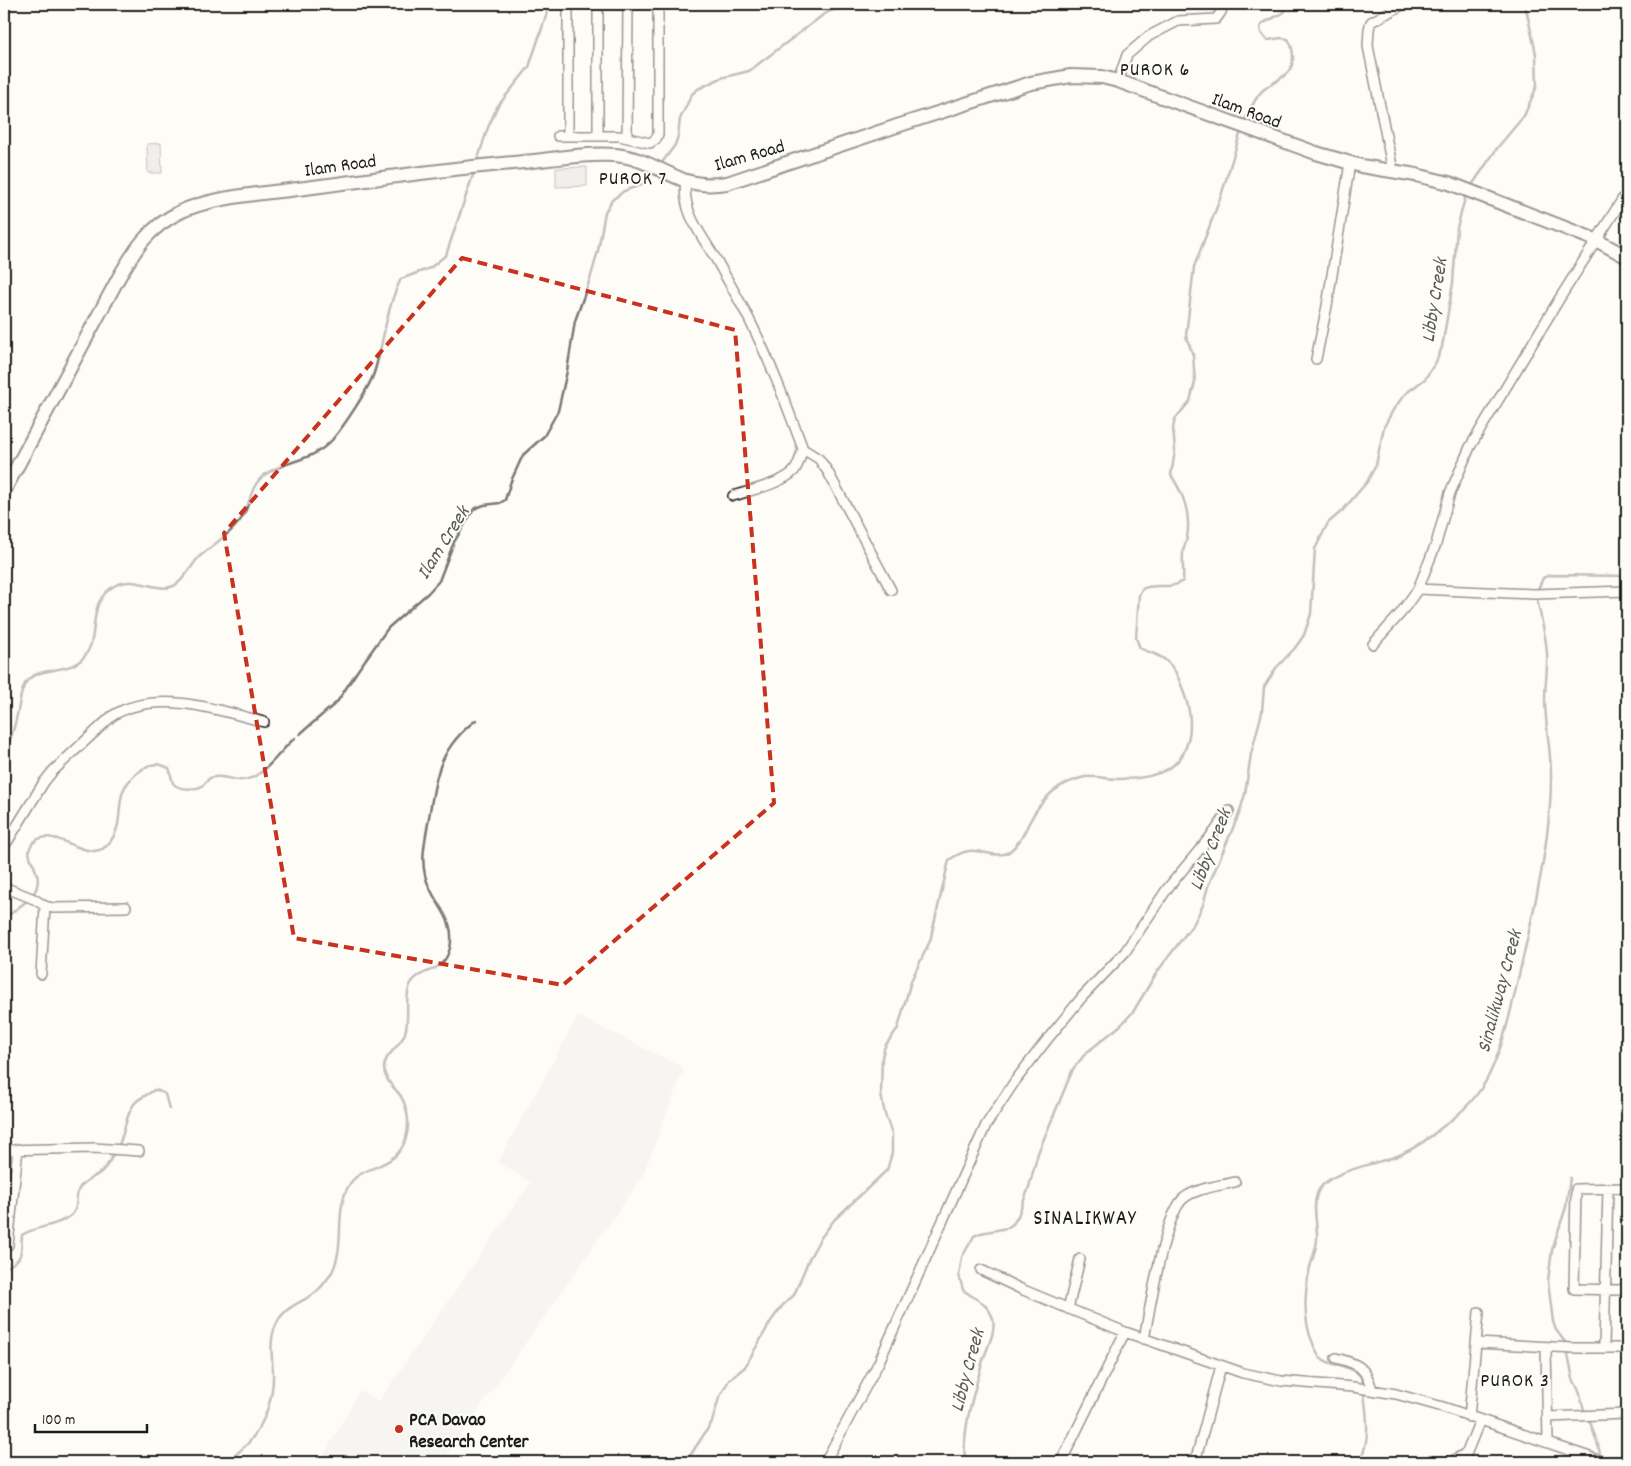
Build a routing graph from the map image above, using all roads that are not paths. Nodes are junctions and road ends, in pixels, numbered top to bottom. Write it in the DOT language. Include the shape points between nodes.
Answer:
graph roads {
  1 [pos="571,4"];
  2 [pos="598,4"];
  3 [pos="628,4"];
  4 [pos="658,4"];
  5 [pos="1223,4"];
  6 [pos="1404,4"];
  7 [pos="1118,81"];
  8 [pos="558,136"];
  9 [pos="568,136"];
  10 [pos="598,136"];
  11 [pos="627,137"];
  12 [pos="1350,163"];
  13 [pos="1393,171"];
  14 [pos="686,181"];
  15 [pos="1627,192"];
  16 [pos="1596,240"];
  17 [pos="1627,257"];
  18 [pos="1316,359"];
  19 [pos="802,449"];
  20 [pos="4,491"];
  21 [pos="732,496"];
  22 [pos="1418,589"];
  23 [pos="891,590"];
  24 [pos="1627,591"];
  25 [pos="1373,644"];
  26 [pos="264,722"];
  27 [pos="1229,812"];
  28 [pos="4,847"];
  29 [pos="4,887"];
  30 [pos="44,906"];
  31 [pos="126,907"];
  32 [pos="41,974"];
  33 [pos="4,1150"];
  34 [pos="18,1150"];
  35 [pos="139,1151"];
  36 [pos="1235,1182"];
  37 [pos="1608,1188"];
  38 [pos="1627,1188"];
  39 [pos="8,1245"];
  40 [pos="1080,1259"];
  41 [pos="981,1270"];
  42 [pos="1627,1287"];
  43 [pos="1605,1290"];
  44 [pos="1068,1309"];
  45 [pos="1479,1312"];
  46 [pos="1125,1332"];
  47 [pos="1144,1339"];
  48 [pos="1476,1343"];
  49 [pos="1546,1348"];
  50 [pos="1604,1348"];
  51 [pos="1627,1348"];
  52 [pos="1336,1358"];
  53 [pos="1221,1366"];
  54 [pos="1372,1389"];
  55 [pos="1627,1414"];
  56 [pos="1470,1417"];
  57 [pos="1548,1417"];
  58 [pos="1480,1420"];
  59 [pos="1548,1442"];
  60 [pos="1466,1453"];
  61 [pos="825,1462"];
  62 [pos="1061,1462"];
  63 [pos="1195,1462"];
  64 [pos="1452,1462"];
  65 [pos="1462,1462"];
  66 [pos="1604,1462"];
  1 -- 9 [label="street" via="568,10"];
  2 -- 10 [label="street"];
  3 -- 11 [label="street"];
  4 -- 11 [label="street" via="658,134 650,143"];
  5 -- 7 [label="street" via="1216,19 1178,20 1142,41 1127,55"];
  6 -- 13 [label="street" via="1371,22 1368,37 1372,73"];
  7 -- 12 [label="street, Ilam Road" via="1276,140"];
  7 -- 14 [label="street, Ilam Road" via="1087,76 1051,78 738,180 718,185"];
  8 -- 9 [label="street"];
  9 -- 10 [label="street"];
  10 -- 11 [label="street"];
  12 -- 13 [label="street, Ilam Road"];
  12 -- 18 [label="street"];
  13 -- 16 [label="street, Ilam Road" via="1449,183"];
  14 -- 19 [label="street" via="686,200 691,217 750,321"];
  14 -- 20 [label="street, Ilam Road" via="628,157 587,156 340,183 217,201 181,212 157,226 138,246"];
  15 -- 16 [label="street"];
  16 -- 17 [label="street, Ilam Road"];
  16 -- 22 [label="street" via="1470,447 1450,494 1436,544"];
  19 -- 21 [label="street" via="796,467 785,478"];
  19 -- 23 [label="street" via="818,459 828,472"];
  22 -- 24 [label="street" via="1534,594"];
  22 -- 25 [label="street"];
  26 -- 28 [label="street" via="203,705 173,702 120,711 53,771"];
  27 -- 61 [label="street" via="1167,889 1125,952 1046,1041 986,1125 878,1364"];
  29 -- 30 [label="street"];
  30 -- 31 [label="street"];
  30 -- 32 [label="street"];
  33 -- 34 [label="street"];
  34 -- 35 [label="street" via="94,1148"];
  34 -- 39 [label="street"];
  36 -- 47 [label="street" via="1183,1198 1172,1214"];
  37 -- 38 [label="street"];
  37 -- 43 [label="street"];
  37 -- 43 [label="street" via="1576,1189 1574,1290"];
  40 -- 44 [label="street"];
  41 -- 44 [label="street"];
  42 -- 43 [label="street"];
  43 -- 50 [label="street"];
  44 -- 46 [label="street"];
  45 -- 48 [label="street"];
  46 -- 47 [label="street"];
  46 -- 62 [label="street"];
  47 -- 53 [label="street"];
  48 -- 49 [label="street"];
  48 -- 56 [label="street"];
  49 -- 50 [label="street"];
  49 -- 57 [label="street"];
  50 -- 51 [label="street"];
  52 -- 54 [label="street" via="1360,1366"];
  53 -- 54 [label="street" via="1263,1378"];
  53 -- 63 [label="street"];
  54 -- 56 [label="street" via="1421,1400"];
  55 -- 57 [label="street"];
  56 -- 58 [label="street"];
  57 -- 59 [label="street"];
  58 -- 59 [label="street"];
  58 -- 60 [label="street"];
  59 -- 66 [label="street"];
  60 -- 64 [label="street"];
  60 -- 65 [label="street"];
}
